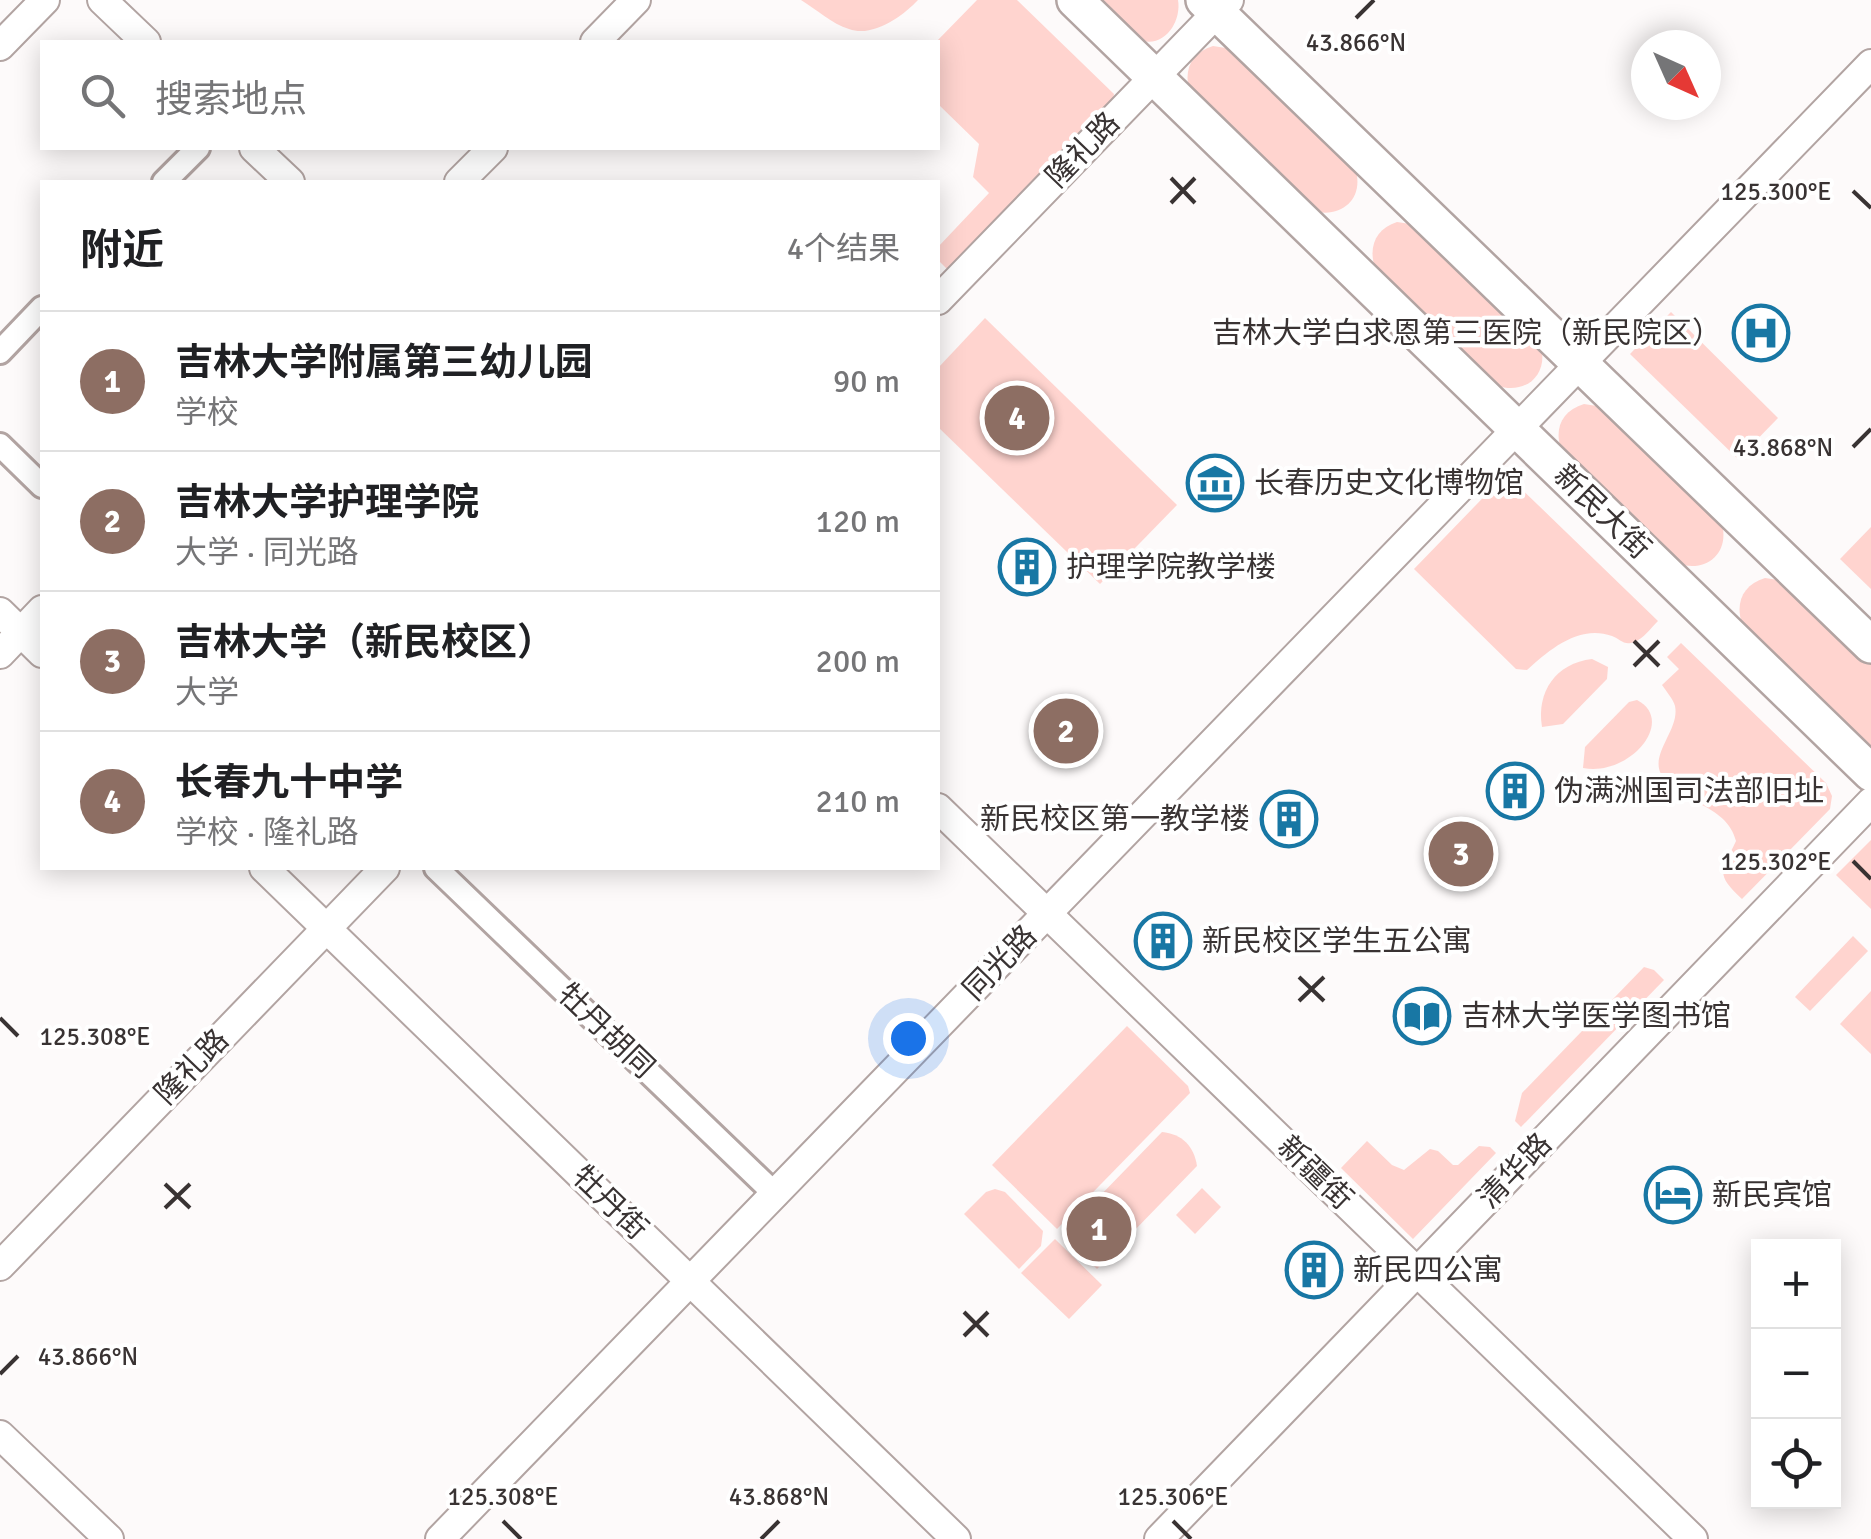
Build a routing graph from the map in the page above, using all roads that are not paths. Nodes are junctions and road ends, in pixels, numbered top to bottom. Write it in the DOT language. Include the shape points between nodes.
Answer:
graph roads {
  1 [pos="45,0"];
  2 [pos="102,0"];
  3 [pos="636,0"];
  4 [pos="1075,0"];
  5 [pos="1217,4"];
  6 [pos="144,40"];
  7 [pos="597,40"];
  8 [pos="0,46"];
  9 [pos="1871,64"];
  10 [pos="1154,77"];
  11 [pos="196,150"];
  12 [pos="256,150"];
  13 [pos="491,150"];
  14 [pos="166,180"];
  15 [pos="288,180"];
  16 [pos="461,180"];
  17 [pos="940,298"];
  18 [pos="40,310"];
  19 [pos="0,352"];
  20 [pos="1580,363"];
  21 [pos="1516,429"];
  22 [pos="0,445"];
  23 [pos="40,484"];
  24 [pos="0,612"];
  25 [pos="40,612"];
  26 [pos="21,632"];
  27 [pos="1871,645"];
  28 [pos="40,651"];
  29 [pos="0,654"];
  30 [pos="1871,773"];
  31 [pos="1871,802"];
  32 [pos="940,810"];
  33 [pos="266,870"];
  34 [pos="383,870"];
  35 [pos="438,870"];
  36 [pos="1048,914"];
  37 [pos="327,928"];
  38 [pos="776,1195"];
  39 [pos="0,1266"];
  40 [pos="1417,1272"];
  41 [pos="691,1281"];
  42 [pos="0,1435"];
  43 [pos="109,1539"];
  44 [pos="440,1539"];
  45 [pos="956,1539"];
  46 [pos="1159,1539"];
  47 [pos="1692,1539"];
  1 -- 8 [label="street"];
  2 -- 6 [label="street"];
  3 -- 7 [label="street"];
  4 -- 10 [label="main road, 新民大街"];
  5 -- 10 [label="street, 隆礼路"];
  5 -- 20 [label="main road"];
  9 -- 20 [label="street, 同光路"];
  10 -- 17 [label="street, 隆礼路"];
  10 -- 21 [label="main road, 新民大街"];
  11 -- 14 [label="street"];
  12 -- 15 [label="street"];
  13 -- 16 [label="street"];
  18 -- 19 [label="street"];
  20 -- 21 [label="street, 同光路"];
  20 -- 27 [label="main road"];
  21 -- 30 [label="main road, 新民大街"];
  21 -- 36 [label="street, 同光路"];
  22 -- 23 [label="street"];
  24 -- 26 [label="street"];
  25 -- 26 [label="street"];
  26 -- 28 [label="street"];
  26 -- 29 [label="street"];
  31 -- 40 [label="street, 清华路"];
  32 -- 36 [label="street, 新疆街"];
  33 -- 37 [label="street, 牡丹街"];
  34 -- 37 [label="street, 隆礼路"];
  35 -- 38 [label="street, 牡丹胡同"];
  36 -- 38 [label="street, 同光路"];
  36 -- 40 [label="street, 新疆街"];
  37 -- 39 [label="street, 隆礼路"];
  37 -- 41 [label="street, 牡丹街"];
  38 -- 41 [label="street, 同光路"];
  40 -- 46 [label="street, 清华路"];
  40 -- 47 [label="street, 新疆街"];
  41 -- 44 [label="street, 同光路"];
  41 -- 45 [label="street, 牡丹街"];
  42 -- 43 [label="street"];
}
